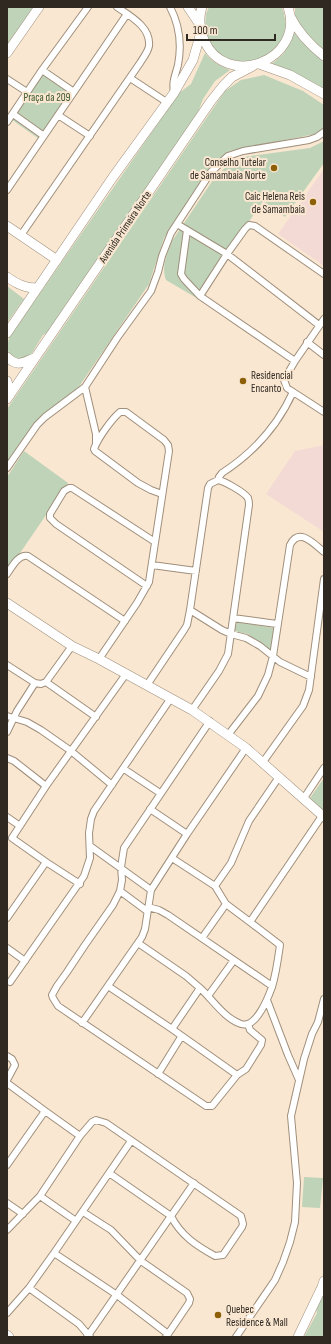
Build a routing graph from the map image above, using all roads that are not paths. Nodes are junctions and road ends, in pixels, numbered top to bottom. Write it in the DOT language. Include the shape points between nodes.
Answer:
graph roads {
  1 [pos="39,7"];
  2 [pos="88,7"];
  3 [pos="117,7"];
  4 [pos="170,7"];
  5 [pos="188,7"];
  6 [pos="202,7"];
  7 [pos="289,10"];
  8 [pos="127,14"];
  9 [pos="200,29"];
  10 [pos="7,53"];
  11 [pos="324,56"];
  12 [pos="256,65"];
  13 [pos="42,70"];
  14 [pos="130,78"];
  15 [pos="7,79"];
  16 [pos="27,92"];
  17 [pos="74,92"];
  18 [pos="174,93"];
  19 [pos="324,94"];
  20 [pos="168,103"];
  21 [pos="13,114"];
  22 [pos="58,115"];
  23 [pos="7,122"];
  24 [pos="324,132"];
  25 [pos="44,136"];
  26 [pos="90,136"];
  27 [pos="7,190"];
  28 [pos="177,224"];
  29 [pos="7,226"];
  30 [pos="187,230"];
  31 [pos="21,235"];
  32 [pos="227,254"];
  33 [pos="58,260"];
  34 [pos="324,274"];
  35 [pos="7,277"];
  36 [pos="18,284"];
  37 [pos="37,288"];
  38 [pos="200,296"];
  39 [pos="30,300"];
  40 [pos="324,319"];
  41 [pos="319,325"];
  42 [pos="7,332"];
  43 [pos="307,342"];
  44 [pos="324,355"];
  45 [pos="7,357"];
  46 [pos="35,358"];
  47 [pos="295,361"];
  48 [pos="7,381"];
  49 [pos="86,387"];
  50 [pos="293,392"];
  51 [pos="8,397"];
  52 [pos="324,412"];
  53 [pos="96,446"];
  54 [pos="7,468"];
  55 [pos="218,480"];
  56 [pos="162,494"];
  57 [pos="155,542"];
  58 [pos="324,552"];
  59 [pos="152,565"];
  60 [pos="196,571"];
  61 [pos="7,574"];
  62 [pos="324,579"];
  63 [pos="146,586"];
  64 [pos="8,607"];
  65 [pos="190,610"];
  66 [pos="233,618"];
  67 [pos="125,621"];
  68 [pos="277,624"];
  69 [pos="231,634"];
  70 [pos="72,646"];
  71 [pos="273,656"];
  72 [pos="99,659"];
  73 [pos="7,665"];
  74 [pos="126,674"];
  75 [pos="312,676"];
  76 [pos="46,682"];
  77 [pos="35,683"];
  78 [pos="146,684"];
  79 [pos="171,698"];
  80 [pos="192,710"];
  81 [pos="7,716"];
  82 [pos="96,716"];
  83 [pos="14,718"];
  84 [pos="210,721"];
  85 [pos="7,732"];
  86 [pos="228,735"];
  87 [pos="246,748"];
  88 [pos="71,751"];
  89 [pos="7,758"];
  90 [pos="263,762"];
  91 [pos="324,768"];
  92 [pos="124,769"];
  93 [pos="279,777"];
  94 [pos="112,785"];
  95 [pos="46,786"];
  96 [pos="160,792"];
  97 [pos="304,798"];
  98 [pos="150,808"];
  99 [pos="7,817"];
  100 [pos="323,817"];
  101 [pos="20,826"];
  102 [pos="187,834"];
  103 [pos="12,838"];
  104 [pos="7,845"];
  105 [pos="90,846"];
  106 [pos="172,858"];
  107 [pos="46,862"];
  108 [pos="121,867"];
  109 [pos="80,884"];
  110 [pos="214,886"];
  111 [pos="151,890"];
  112 [pos="120,891"];
  113 [pos="226,904"];
  114 [pos="148,909"];
  115 [pos="7,918"];
  116 [pos="250,922"];
  117 [pos="202,938"];
  118 [pos="138,943"];
  119 [pos="7,948"];
  120 [pos="234,960"];
  121 [pos="25,961"];
  122 [pos="10,982"];
  123 [pos="108,986"];
  124 [pos="272,986"];
  125 [pos="200,988"];
  126 [pos="208,996"];
  127 [pos="324,999"];
  128 [pos="266,1000"];
  129 [pos="82,1023"];
  130 [pos="248,1024"];
  131 [pos="172,1029"];
  132 [pos="181,1037"];
  133 [pos="7,1056"];
  134 [pos="158,1074"];
  135 [pos="237,1075"];
  136 [pos="7,1080"];
  137 [pos="299,1080"];
  138 [pos="7,1083"];
  139 [pos="45,1111"];
  140 [pos="80,1136"];
  141 [pos="131,1141"];
  142 [pos="7,1165"];
  143 [pos="109,1173"];
  144 [pos="194,1183"];
  145 [pos="40,1196"];
  146 [pos="7,1203"];
  147 [pos="83,1212"];
  148 [pos="23,1214"];
  149 [pos="171,1216"];
  150 [pos="76,1221"];
  151 [pos="7,1230"];
  152 [pos="54,1253"];
  153 [pos="141,1261"];
  154 [pos="324,1281"];
  155 [pos="29,1288"];
  156 [pos="116,1296"];
  157 [pos="7,1313"];
  158 [pos="167,1335"];
  159 [pos="88,1336"];
  160 [pos="299,1336"];
  161 [pos="236,1337"];
  1 -- 10 [label="main road"];
  2 -- 13 [label="street"];
  3 -- 8 [label="street"];
  4 -- 18 [label="street" via="180,33"];
  5 -- 9 [label="main road"];
  6 -- 9 [label="main road"];
  7 -- 11 [label="main road" via="295,27"];
  7 -- 12 [label="main road, Avenida Primeira Norte" via="290,28 286,40 270,59"];
  8 -- 14 [label="street" via="143,28 149,47"];
  8 -- 17 [label="street"];
  9 -- 12 [label="main road" via="206,45 215,55 239,66"];
  9 -- 18 [label="main road" via="193,60"];
  12 -- 19 [label="main road" via="290,75"];
  12 -- 46 [label="main road, Avenida Primeira Norte" via="232,77 211,101"];
  13 -- 16 [label="street"];
  13 -- 17 [label="street"];
  14 -- 20 [label="street"];
  14 -- 26 [label="street"];
  15 -- 16 [label="street"];
  16 -- 21 [label="street"];
  17 -- 22 [label="street"];
  18 -- 20 [label="main road"];
  20 -- 33 [label="main road" via="113,177"];
  21 -- 23 [label="street"];
  21 -- 25 [label="street"];
  22 -- 25 [label="street"];
  22 -- 26 [label="street"];
  24 -- 28 [label="street" via="309,140 228,156 211,172"];
  25 -- 27 [label="street"];
  26 -- 31 [label="street"];
  28 -- 30 [label="street"];
  28 -- 49 [label="street" via="167,241 151,290"];
  29 -- 31 [label="main road"];
  30 -- 32 [label="street"];
  30 -- 38 [label="street" via="182,274"];
  31 -- 33 [label="main road"];
  32 -- 34 [label="street" via="247,226 251,225"];
  32 -- 38 [label="street"];
  32 -- 41 [label="street"];
  33 -- 37 [label="main road"];
  35 -- 36 [label="main road"];
  36 -- 37 [label="main road"];
  36 -- 39 [label="main road"];
  37 -- 39 [label="main road"];
  38 -- 47 [label="street"];
  39 -- 42 [label="main road"];
  40 -- 41 [label="street"];
  41 -- 43 [label="street"];
  43 -- 44 [label="street"];
  43 -- 47 [label="street"];
  45 -- 46 [label="main road" via="19,364"];
  46 -- 51 [label="main road, Avenida Primeira Norte"];
  47 -- 50 [label="street" via="284,380"];
  48 -- 51 [label="main road"];
  49 -- 53 [label="street" via="96,434"];
  49 -- 54 [label="street" via="37,425"];
  50 -- 52 [label="street"];
  50 -- 55 [label="street" via="286,407 259,443 222,473"];
  53 -- 56 [label="street" via="94,449 97,453 132,479"];
  53 -- 56 [label="street" via="120,412 126,412 133,417 168,445"];
  55 -- 60 [label="street" via="208,488"];
  55 -- 66 [label="street" via="245,496 249,502"];
  56 -- 57 [label="street"];
  57 -- 59 [label="street"];
  57 -- 63 [label="street" via="72,488 64,491 50,514 50,518 56,524"];
  58 -- 68 [label="street" via="303,536 297,536 292,540"];
  59 -- 60 [label="street"];
  59 -- 63 [label="street"];
  60 -- 65 [label="street"];
  61 -- 67 [label="street" via="17,560 28,556"];
  62 -- 75 [label="street"];
  63 -- 67 [label="street"];
  64 -- 70 [label="main road"];
  65 -- 69 [label="street"];
  65 -- 78 [label="street" via="187,625"];
  66 -- 68 [label="street"];
  66 -- 69 [label="street"];
  67 -- 72 [label="street"];
  68 -- 71 [label="street"];
  69 -- 71 [label="street" via="246,638"];
  69 -- 80 [label="street" via="224,663"];
  70 -- 72 [label="main road"];
  70 -- 76 [label="street"];
  71 -- 75 [label="street" via="280,662"];
  71 -- 86 [label="street" via="268,676 258,696"];
  72 -- 74 [label="main road"];
  73 -- 77 [label="street"];
  74 -- 78 [label="main road"];
  74 -- 82 [label="street"];
  75 -- 90 [label="street" via="303,706"];
  76 -- 77 [label="street"];
  76 -- 82 [label="street"];
  77 -- 83 [label="street"];
  78 -- 79 [label="main road"];
  79 -- 80 [label="main road"];
  79 -- 92 [label="street"];
  80 -- 84 [label="main road"];
  81 -- 83 [label="street"];
  82 -- 88 [label="street"];
  83 -- 85 [label="street"];
  83 -- 88 [label="street" via="27,722"];
  84 -- 86 [label="main road"];
  84 -- 96 [label="street"];
  86 -- 87 [label="main road"];
  87 -- 90 [label="main road"];
  87 -- 102 [label="street"];
  88 -- 94 [label="street"];
  88 -- 95 [label="street"];
  89 -- 95 [label="street"];
  90 -- 93 [label="main road"];
  91 -- 97 [label="street"];
  92 -- 94 [label="street"];
  92 -- 96 [label="street"];
  93 -- 97 [label="main road"];
  93 -- 110 [label="street" via="249,821 230,863"];
  94 -- 105 [label="street" via="91,819"];
  95 -- 101 [label="street"];
  96 -- 98 [label="street"];
  97 -- 100 [label="main road"];
  98 -- 102 [label="street"];
  98 -- 108 [label="street" via="124,848"];
  99 -- 101 [label="street"];
  100 -- 116 [label="street"];
  101 -- 103 [label="street"];
  102 -- 106 [label="street"];
  103 -- 104 [label="street"];
  103 -- 107 [label="street"];
  105 -- 108 [label="street"];
  105 -- 109 [label="street" via="90,858"];
  106 -- 110 [label="street"];
  106 -- 111 [label="street"];
  107 -- 109 [label="street"];
  107 -- 115 [label="street"];
  108 -- 111 [label="street"];
  108 -- 112 [label="street"];
  109 -- 121 [label="street"];
  110 -- 113 [label="street"];
  111 -- 114 [label="street"];
  112 -- 114 [label="street"];
  112 -- 129 [label="street" via="52,995 58,1006"];
  113 -- 116 [label="street"];
  113 -- 117 [label="street"];
  114 -- 117 [label="street" via="168,915"];
  114 -- 118 [label="street" via="145,929"];
  116 -- 124 [label="street" via="280,945"];
  117 -- 120 [label="street"];
  118 -- 123 [label="street"];
  118 -- 125 [label="street"];
  119 -- 121 [label="street"];
  120 -- 124 [label="street"];
  120 -- 126 [label="street"];
  121 -- 122 [label="street"];
  123 -- 129 [label="street"];
  123 -- 131 [label="street"];
  124 -- 128 [label="street"];
  125 -- 126 [label="street"];
  125 -- 131 [label="street"];
  126 -- 130 [label="street" via="235,1021"];
  127 -- 137 [label="street"];
  128 -- 130 [label="street" via="255,1019"];
  128 -- 137 [label="street"];
  129 -- 134 [label="street"];
  130 -- 135 [label="street" via="250,1030 262,1040 261,1045 246,1069"];
  131 -- 132 [label="street"];
  132 -- 134 [label="street"];
  132 -- 135 [label="street"];
  133 -- 136 [label="street" via="15,1065"];
  134 -- 135 [label="street" via="208,1107 212,1106"];
  137 -- 161 [label="street" via="292,1116 297,1183 295,1222 275,1280"];
  138 -- 139 [label="street"];
  139 -- 140 [label="street"];
  139 -- 142 [label="street"];
  140 -- 141 [label="street" via="96,1120 106,1122"];
  140 -- 145 [label="street"];
  141 -- 143 [label="street"];
  141 -- 144 [label="street"];
  143 -- 147 [label="street"];
  143 -- 149 [label="street"];
  144 -- 149 [label="street"];
  144 -- 149 [label="street" via="241,1216 242,1227 223,1255 215,1256 193,1244"];
  145 -- 148 [label="street"];
  145 -- 150 [label="street"];
  146 -- 148 [label="street"];
  147 -- 150 [label="street"];
  147 -- 153 [label="street" via="110,1230"];
  148 -- 151 [label="street"];
  149 -- 153 [label="street"];
  150 -- 152 [label="street"];
  152 -- 155 [label="street"];
  152 -- 156 [label="street"];
  153 -- 156 [label="street"];
  153 -- 158 [label="street" via="189,1296 189,1303"];
  154 -- 160 [label="main road"];
  155 -- 157 [label="street"];
  155 -- 159 [label="street" via="79,1324"];
  156 -- 158 [label="street"];
  156 -- 159 [label="street"];
}
